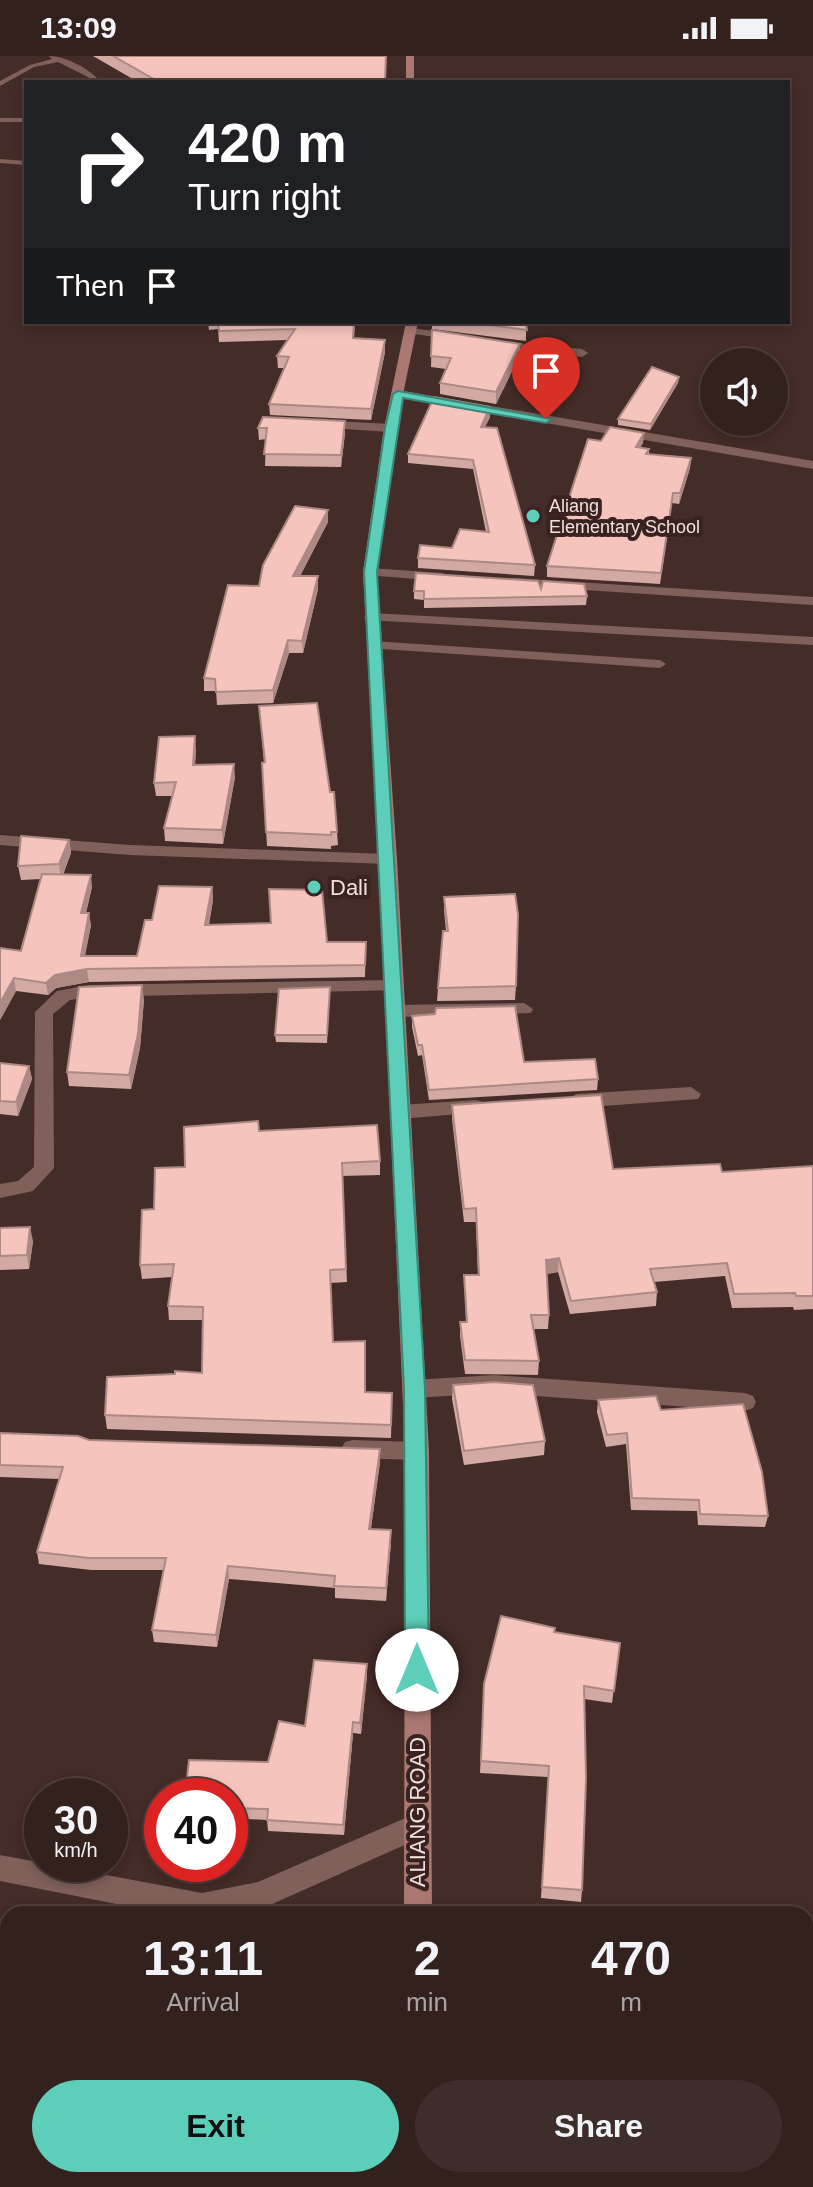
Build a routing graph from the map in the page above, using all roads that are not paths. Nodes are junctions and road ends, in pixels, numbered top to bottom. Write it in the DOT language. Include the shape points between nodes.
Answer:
graph roads {
  1 [pos="410,56"];
  2 [pos="56,58"];
  3 [pos="95,80"];
  4 [pos="410,80"];
  5 [pos="0,84"];
  6 [pos="0,120"];
  7 [pos="24,120"];
  8 [pos="0,161"];
  9 [pos="24,163"];
  10 [pos="411,327"];
  11 [pos="468,339"];
  12 [pos="482,343"];
  13 [pos="582,353"];
  14 [pos="398,394"];
  15 [pos="304,424"];
  16 [pos="390,428"];
  17 [pos="813,465"];
  18 [pos="370,572"];
  19 [pos="465,579"];
  20 [pos="497,581"];
  21 [pos="813,601"];
  22 [pos="371,617"];
  23 [pos="813,641"];
  24 [pos="372,645"];
  25 [pos="660,664"];
  26 [pos="0,840"];
  27 [pos="388,859"];
  28 [pos="395,986"];
  29 [pos="524,1009"];
  30 [pos="396,1011"];
  31 [pos="691,1094"];
  32 [pos="553,1102"];
  33 [pos="492,1106"];
  34 [pos="400,1112"];
  35 [pos="0,1191"];
  36 [pos="414,1389"];
  37 [pos="745,1402"];
  38 [pos="324,1448"];
  39 [pos="417,1451"];
  40 [pos="417,1826"];
  41 [pos="0,1868"];
  42 [pos="197,1906"];
  43 [pos="207,1906"];
  44 [pos="418,1906"];
  1 -- 4 [label="street"];
  2 -- 3 [label="lane"];
  2 -- 5 [label="lane"];
  6 -- 7 [label="lane"];
  8 -- 9 [label="lane"];
  10 -- 11 [label="street"];
  10 -- 14 [label="street, ALIANG ROAD"];
  12 -- 13 [label="street"];
  14 -- 16 [label="street, ALIANG ROAD"];
  14 -- 17 [label="street"];
  15 -- 16 [label="street"];
  16 -- 18 [label="street, ALIANG ROAD"];
  18 -- 19 [label="street"];
  18 -- 22 [label="street, ALIANG ROAD"];
  20 -- 21 [label="street"];
  22 -- 23 [label="street"];
  22 -- 24 [label="street, ALIANG ROAD"];
  24 -- 25 [label="lane"];
  24 -- 27 [label="street, ALIANG ROAD"];
  26 -- 27 [label="street"];
  27 -- 28 [label="street, ALIANG ROAD"];
  28 -- 30 [label="street, ALIANG ROAD"];
  28 -- 35 [label="street" via="64,995 44,1012 44,1168 34,1183"];
  29 -- 30 [label="street"];
  30 -- 34 [label="street, ALIANG ROAD"];
  31 -- 32 [label="street"];
  33 -- 34 [label="street"];
  34 -- 36 [label="street, ALIANG ROAD"];
  36 -- 37 [label="street" via="494,1384"];
  36 -- 39 [label="street, ALIANG ROAD"];
  38 -- 39 [label="street"];
  39 -- 40 [label="street, ALIANG ROAD"];
  40 -- 43 [label="street" via="260,1895"];
  40 -- 44 [label="street, ALIANG ROAD"];
  41 -- 42 [label="street"];
}
